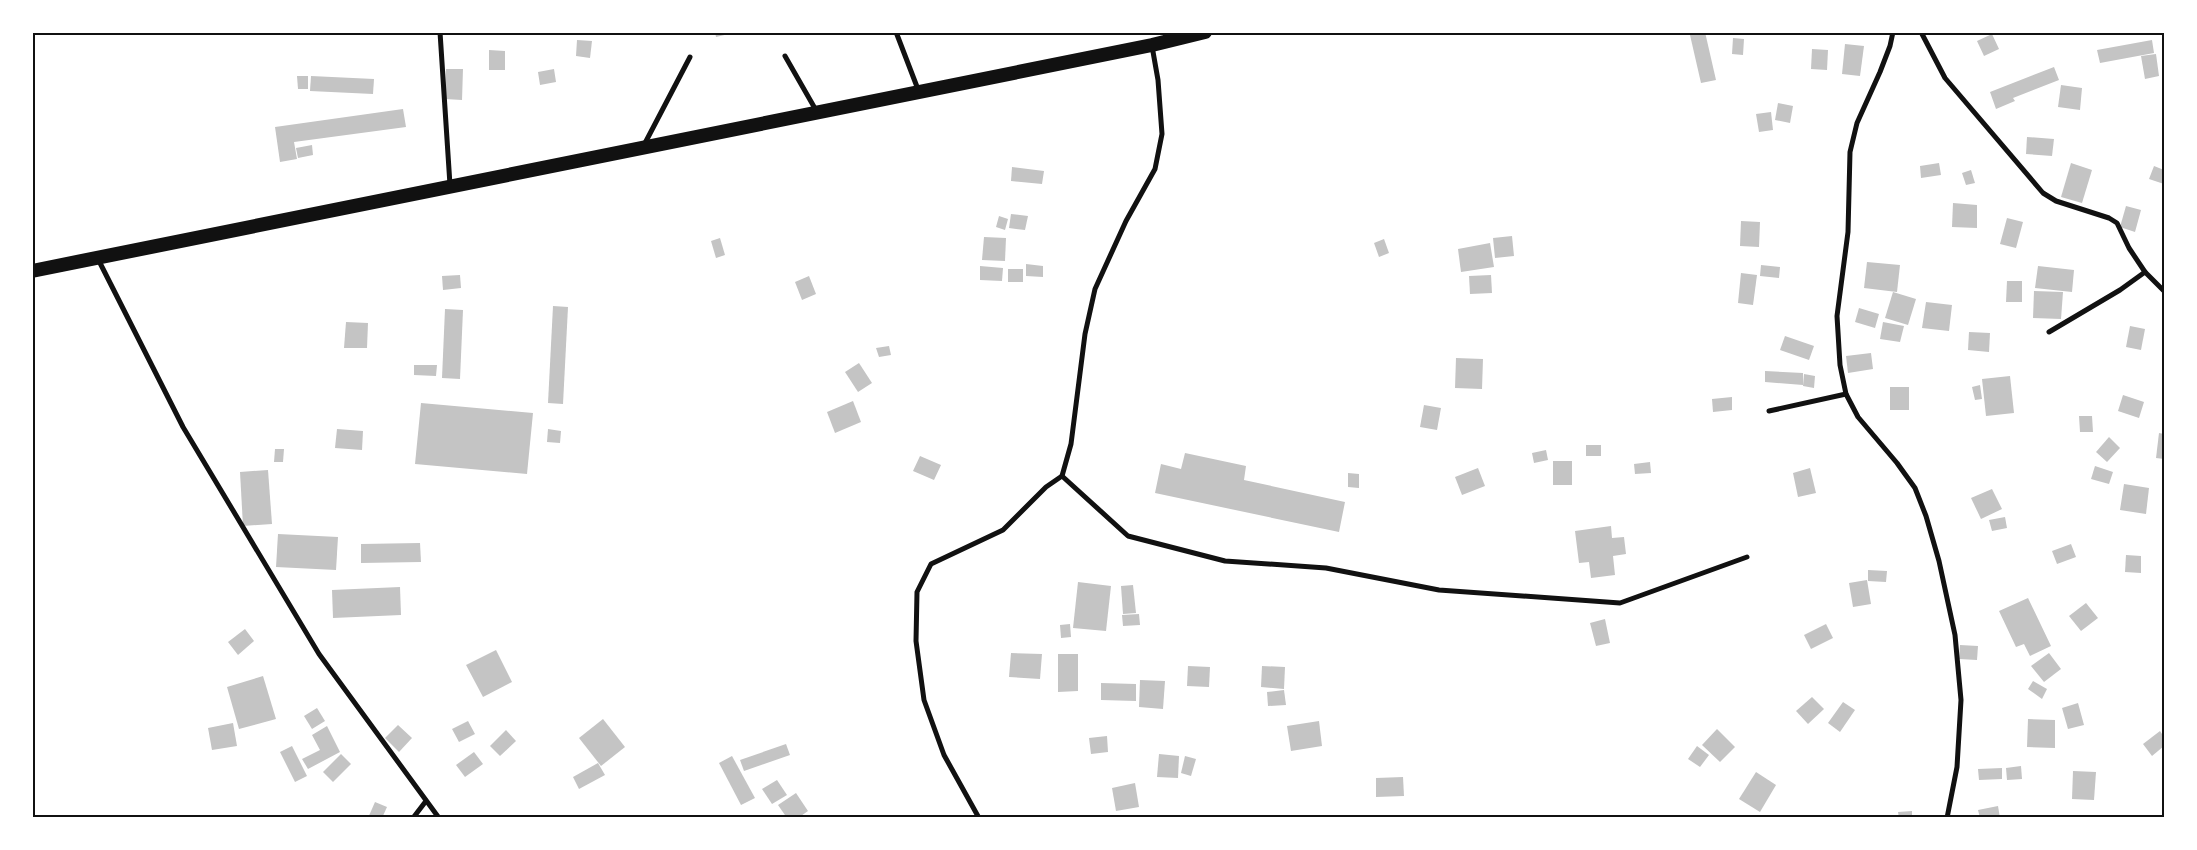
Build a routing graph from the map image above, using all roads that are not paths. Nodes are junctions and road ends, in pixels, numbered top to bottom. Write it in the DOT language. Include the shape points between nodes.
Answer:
graph roads {
  1 [pos="440,32"];
  2 [pos="896,32"];
  3 [pos="1205,32"];
  4 [pos="1893,32"];
  5 [pos="1921,32"];
  6 [pos="1152,45"];
  7 [pos="785,56"];
  8 [pos="690,58"];
  9 [pos="919,92"];
  10 [pos="817,112"];
  11 [pos="643,147"];
  12 [pos="450,186"];
  13 [pos="98,258"];
  14 [pos="32,271"];
  15 [pos="2145,272"];
  16 [pos="2164,291"];
  17 [pos="2048,332"];
  18 [pos="1846,394"];
  19 [pos="1769,411"];
  20 [pos="1062,476"];
  21 [pos="1747,557"];
  22 [pos="426,801"];
  23 [pos="413,818"];
  24 [pos="439,818"];
  25 [pos="980,818"];
  26 [pos="1948,818"];
  1 -- 12 [label="street"];
  2 -- 9 [label="street"];
  3 -- 6 [label="highway"];
  4 -- 18 [label="street" via="1880,72 1857,123 1850,152 1848,232 1837,316 1840,365"];
  5 -- 15 [label="street" via="1945,78 2043,193 2056,201 2117,223"];
  6 -- 9 [label="highway"];
  6 -- 20 [label="street" via="1162,134 1155,169 1094,289 1071,444"];
  7 -- 10 [label="street"];
  8 -- 11 [label="street"];
  9 -- 10 [label="highway"];
  10 -- 11 [label="highway"];
  11 -- 12 [label="highway"];
  12 -- 13 [label="highway"];
  13 -- 14 [label="highway"];
  13 -- 22 [label="street" via="183,427 319,654"];
  15 -- 16 [label="street"];
  15 -- 17 [label="street"];
  18 -- 19 [label="street"];
  18 -- 26 [label="street" via="1858,418 1915,488 1939,561 1955,635 1961,700 1957,767"];
  20 -- 21 [label="street" via="1128,536 1225,561 1326,568 1439,590 1620,603"];
  20 -- 25 [label="street" via="1046,487 1003,530 931,564 917,592 916,641 924,700 944,755"];
  22 -- 23 [label="street"];
  22 -- 24 [label="street"];
}
